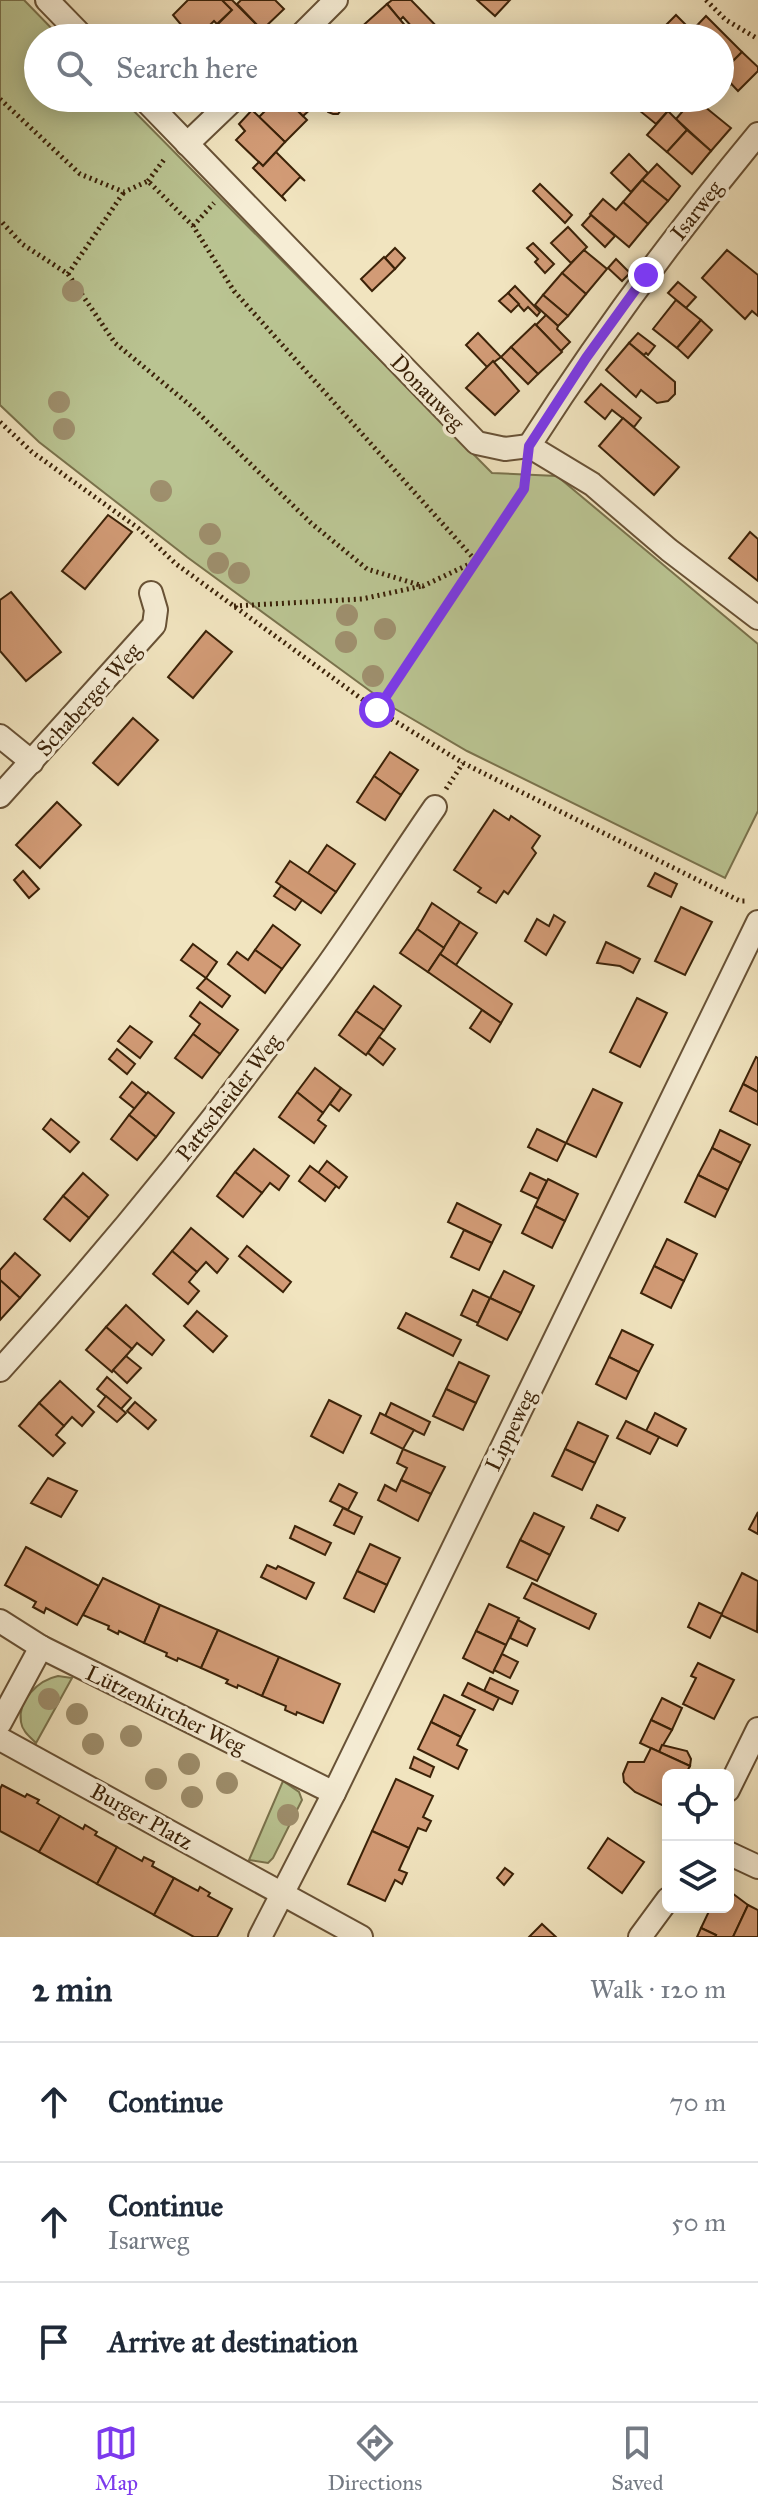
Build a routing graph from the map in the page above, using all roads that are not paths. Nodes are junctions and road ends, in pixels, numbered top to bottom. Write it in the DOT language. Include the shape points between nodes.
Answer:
graph roads {
  1 [pos="47,0"];
  2 [pos="336,0"];
  3 [pos="70,24"];
  4 [pos="312,24"];
  5 [pos="156,112"];
  6 [pos="220,112"];
  7 [pos="758,134"];
  8 [pos="187,144"];
  9 [pos="529,446"];
  10 [pos="151,593"];
  11 [pos="758,618"];
  12 [pos="0,736"];
  13 [pos="32,762"];
  14 [pos="0,796"];
  15 [pos="435,807"];
  16 [pos="758,922"];
  17 [pos="0,1370"];
  18 [pos="0,1621"];
  19 [pos="41,1647"];
  20 [pos="0,1723"];
  21 [pos="758,1729"];
  22 [pos="0,1739"];
  23 [pos="734,1778"];
  24 [pos="334,1793"];
  25 [pos="734,1856"];
  26 [pos="758,1867"];
  27 [pos="283,1893"];
  28 [pos="662,1907"];
  29 [pos="260,1937"];
  30 [pos="361,1937"];
  31 [pos="640,1937"];
  1 -- 3 [label="street"];
  2 -- 4 [label="street"];
  5 -- 8 [label="street, Donauweg"];
  6 -- 8 [label="street"];
  7 -- 9 [label="street, Isarweg" via="646,275"];
  8 -- 9 [label="street, Donauweg" via="477,443 505,449"];
  9 -- 11 [label="street" via="592,484"];
  10 -- 13 [label="street, Schaberger Weg" via="154,625"];
  12 -- 13 [label="street"];
  13 -- 14 [label="street, Schaberger Weg"];
  15 -- 17 [label="street, Pattscheider Weg" via="323,972 214,1118 80,1283"];
  16 -- 24 [label="street, Lippeweg"];
  18 -- 19 [label="street, Lützenkircher Weg"];
  19 -- 20 [label="street"];
  19 -- 24 [label="street, Lützenkircher Weg"];
  21 -- 23 [label="street"];
  22 -- 27 [label="street, Burger Platz"];
  24 -- 27 [label="street, Lippeweg"];
  25 -- 26 [label="street"];
  27 -- 29 [label="street, Lippeweg"];
  27 -- 30 [label="street, Burger Platz"];
  28 -- 31 [label="street"];
}
